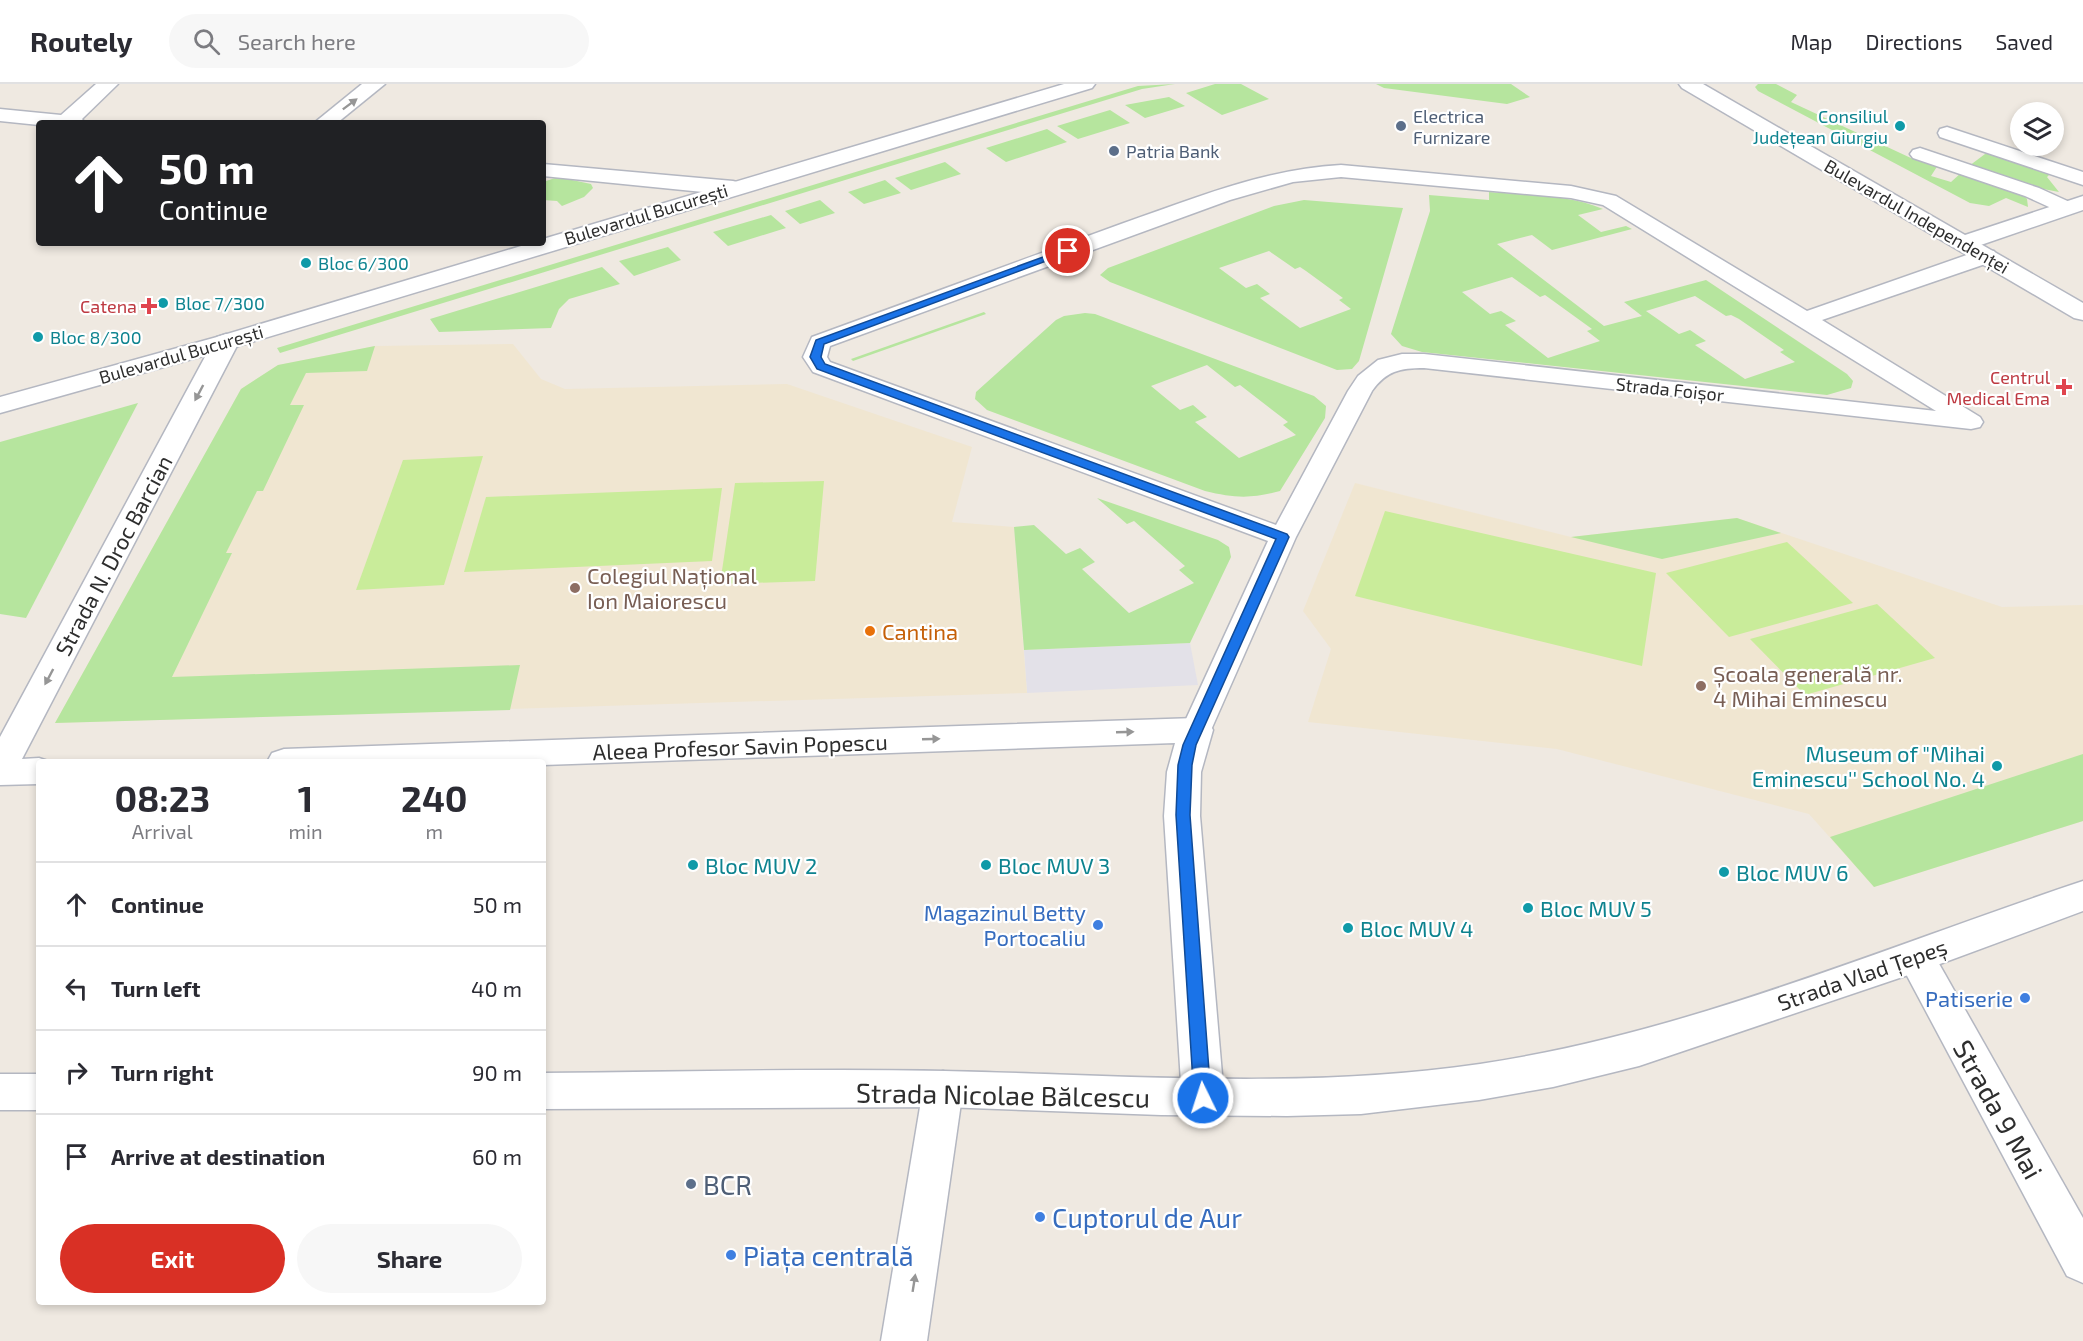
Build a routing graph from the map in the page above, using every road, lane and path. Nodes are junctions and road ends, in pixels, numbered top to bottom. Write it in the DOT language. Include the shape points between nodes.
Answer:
graph roads {
  1 [pos="108,84"];
  2 [pos="375,84"];
  3 [pos="1085,84"];
  4 [pos="1689,84"];
  5 [pos="0,115"];
  6 [pos="44,120"];
  7 [pos="73,120"];
  8 [pos="328,120"];
  9 [pos="1947,133"];
  10 [pos="1979,144"];
  11 [pos="1920,154"];
  12 [pos="546,170"];
  13 [pos="1949,171"];
  14 [pos="2083,179"];
  15 [pos="733,188"];
  16 [pos="2075,206"];
  17 [pos="1964,243"];
  18 [pos="546,245"];
  19 [pos="542,246"];
  20 [pos="1986,256"];
  21 [pos="2083,313"];
  22 [pos="1804,319"];
  23 [pos="226,342"];
  24 [pos="0,405"];
  25 [pos="1283,537"];
  26 [pos="1196,730"];
  27 [pos="370,759"];
  28 [pos="0,771"];
  29 [pos="36,771"];
  30 [pos="2083,896"];
  31 [pos="1916,957"];
  32 [pos="1639,1049"];
  33 [pos="943,1089"];
  34 [pos="546,1091"];
  35 [pos="0,1092"];
  36 [pos="36,1092"];
  37 [pos="1203,1098"];
  38 [pos="2083,1261"];
  39 [pos="904,1341"];
  1 -- 7 [label="street"];
  8 -- 2 [label="street, one-way"];
  3 -- 15 [label="street, Bulevardul București"];
  4 -- 17 [label="street, Bulevardul Independenței"];
  5 -- 6 [label="street"];
  9 -- 10 [label="lane"];
  10 -- 13 [label="lane"];
  10 -- 14 [label="lane"];
  11 -- 13 [label="lane"];
  12 -- 15 [label="street"];
  13 -- 16 [label="lane"];
  15 -- 18 [label="street, Bulevardul București"];
  16 -- 17 [label="street"];
  17 -- 20 [label="street, Bulevardul Independenței"];
  19 -- 23 [label="street, Bulevardul București"];
  20 -- 21 [label="street, Bulevardul Independenței"];
  20 -- 22 [label="lane"];
  22 -- 25 [label="lane, Strada Foișor" via="1971,422 1424,360 1393,360 1372,372"];
  22 -- 25 [label="lane" via="1609,200 1571,192 1314,171 1250,187 820,342 815,357 820,367"];
  23 -- 24 [label="street, Bulevardul București"];
  23 -- 28 [label="street, Strada N. Droc Barcian, one-way"];
  25 -- 26 [label="lane"];
  27 -- 26 [label="street, Aleea Profesor Savin Popescu, one-way"];
  26 -- 37 [label="street" via="1185,765 1183,815"];
  28 -- 29 [label="street"];
  30 -- 31 [label="street, Strada Vlad Țepeș"];
  31 -- 32 [label="street, Strada Vlad Țepeș"];
  31 -- 38 [label="street, Strada 9 Mai"];
  32 -- 37 [label="street, Strada Nicolae Bălcescu" via="1553,1070 1361,1096"];
  33 -- 34 [label="street, Strada Nicolae Bălcescu"];
  33 -- 37 [label="street, Strada Nicolae Bălcescu"];
  39 -- 33 [label="street, one-way"];
  35 -- 36 [label="street"];
}
